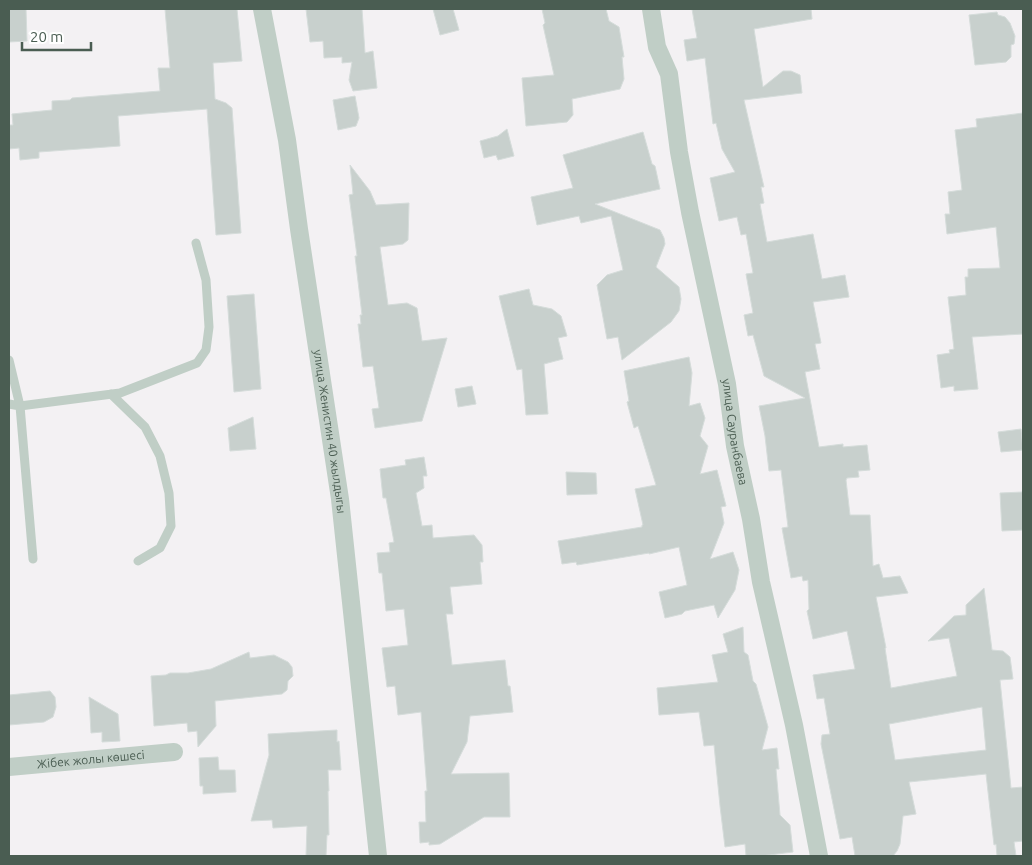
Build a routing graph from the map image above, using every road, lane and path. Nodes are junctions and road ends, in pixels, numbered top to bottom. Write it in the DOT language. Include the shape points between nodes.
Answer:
graph roads {
  1 [pos="262,9"];
  2 [pos="651,9"];
  3 [pos="196,243"];
  4 [pos="9,360"];
  5 [pos="111,394"];
  6 [pos="9,404"];
  7 [pos="20,406"];
  8 [pos="33,559"];
  9 [pos="138,561"];
  10 [pos="174,752"];
  11 [pos="9,767"];
  12 [pos="378,856"];
  13 [pos="819,856"];
  1 -- 12 [label="street, улица Женистин 40 жылдыгы" via="287,140 340,499"];
  2 -- 13 [label="street, улица Сауранбаева" via="657,47 669,74 690,212"];
  3 -- 5 [label="lane" via="206,280 209,327 206,350 197,363"];
  4 -- 7 [label="lane"];
  5 -- 7 [label="lane"];
  5 -- 9 [label="lane" via="145,428 160,456 169,493 171,526 160,548"];
  6 -- 7 [label="lane"];
  7 -- 8 [label="lane"];
  10 -- 11 [label="street, Жібек жолы көшесі"];
}
